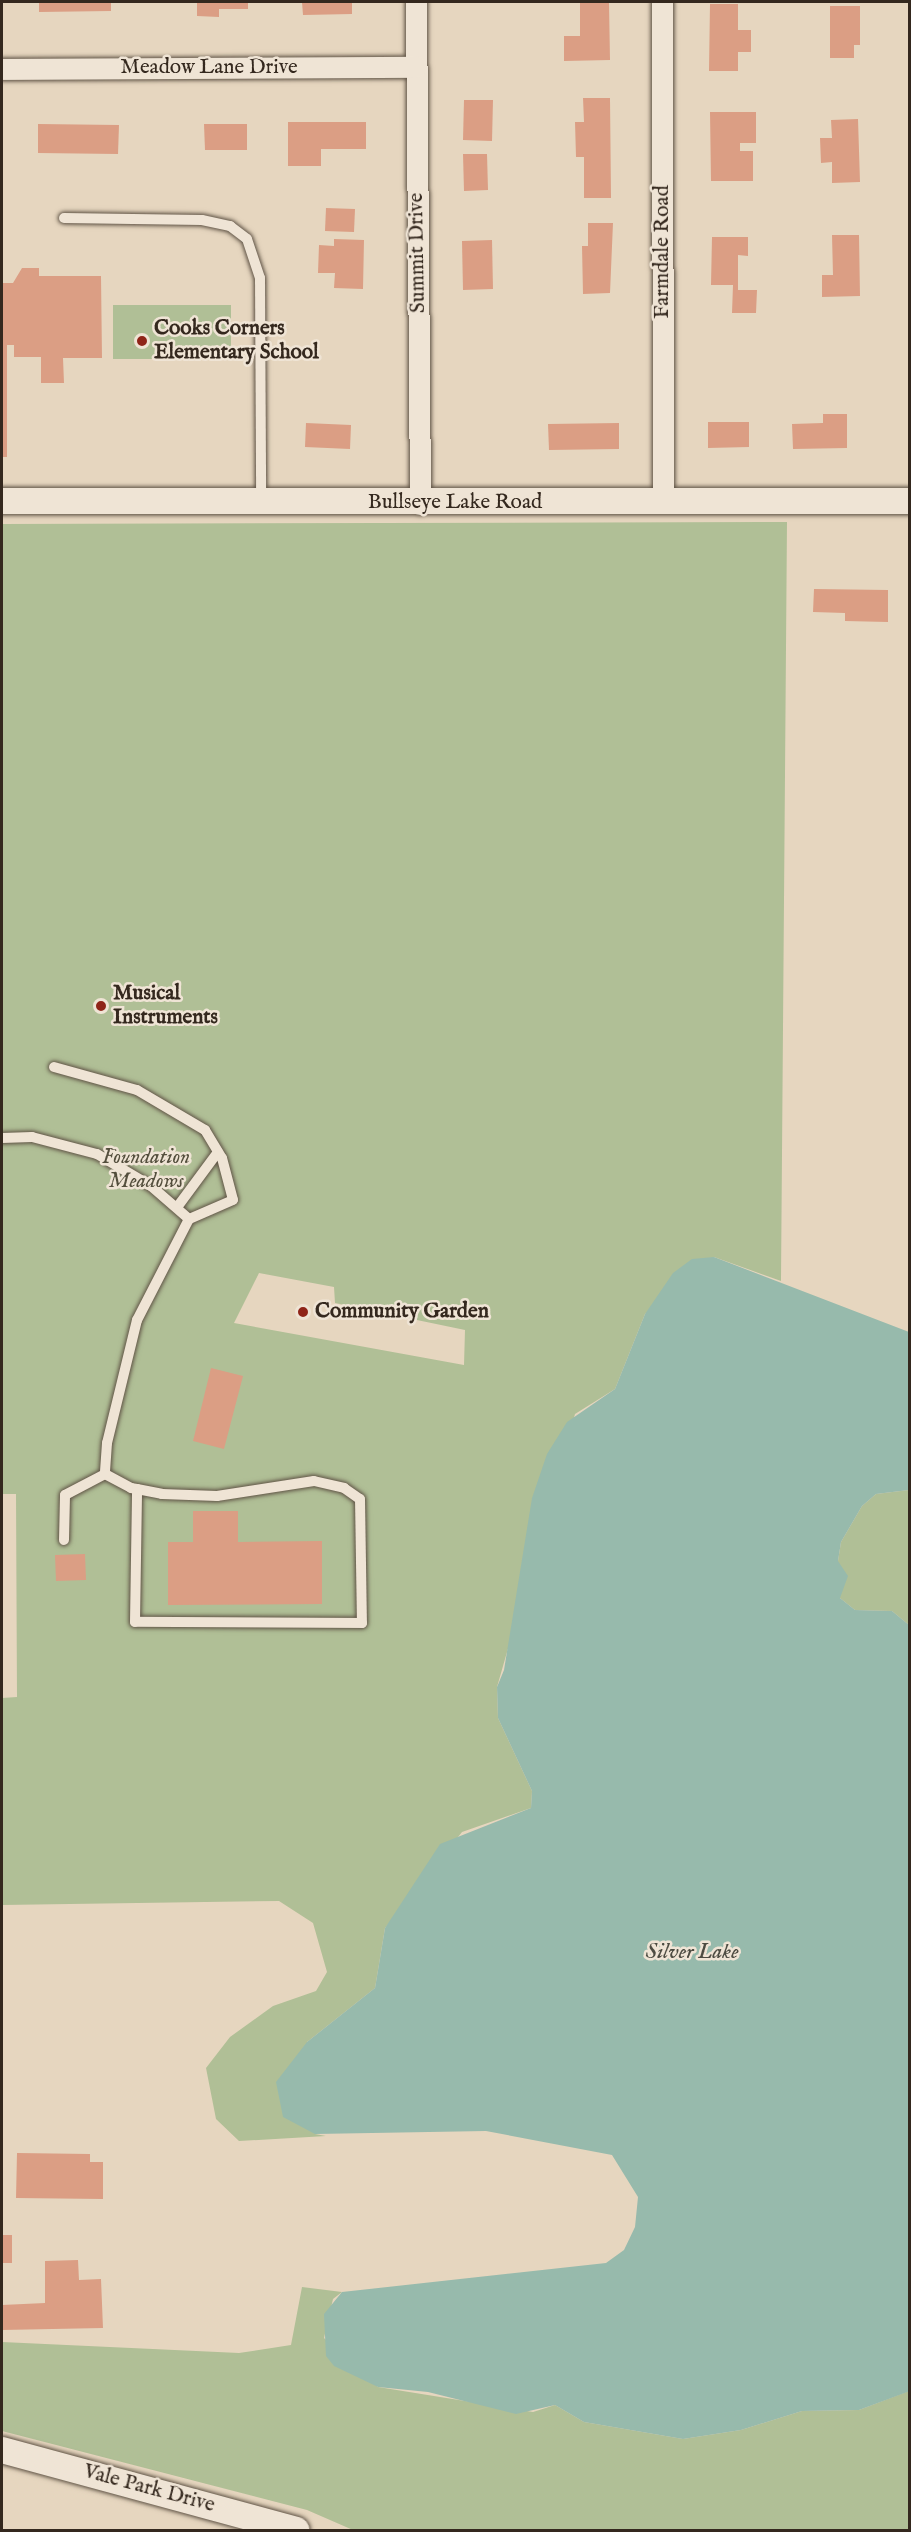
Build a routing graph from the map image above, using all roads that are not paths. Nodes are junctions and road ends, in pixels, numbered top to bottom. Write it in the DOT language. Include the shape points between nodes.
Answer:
graph roads {
  1 [pos="416,2"];
  2 [pos="662,2"];
  3 [pos="416,67"];
  4 [pos="2,69"];
  5 [pos="64,218"];
  6 [pos="2,501"];
  7 [pos="909,501"];
  8 [pos="261,502"];
  9 [pos="663,502"];
  10 [pos="420,504"];
  11 [pos="54,1067"];
  12 [pos="2,1138"];
  13 [pos="218,1152"];
  14 [pos="178,1206"];
  15 [pos="189,1219"];
  16 [pos="105,1474"];
  17 [pos="137,1489"];
  18 [pos="64,1540"];
  19 [pos="2,2450"];
  20 [pos="296,2530"];
  1 -- 3 [label="street, Summit Drive"];
  2 -- 9 [label="street, Farmdale Road"];
  3 -- 4 [label="street, Meadow Lane Drive"];
  3 -- 10 [label="street, Summit Drive"];
  5 -- 8 [label="lane" via="202,220 230,226 247,239 260,278"];
  6 -- 8 [label="street, Bullseye Lake Road"];
  7 -- 9 [label="street, Bullseye Lake Road"];
  8 -- 10 [label="street, Bullseye Lake Road"];
  9 -- 10 [label="street, Bullseye Lake Road"];
  11 -- 13 [label="lane" via="157,1099 205,1130"];
  12 -- 14 [label="lane" via="32,1137 97,1154"];
  13 -- 14 [label="lane"];
  13 -- 15 [label="lane" via="233,1200"];
  14 -- 15 [label="lane"];
  15 -- 16 [label="lane" via="137,1320 107,1443"];
  16 -- 17 [label="lane"];
  16 -- 18 [label="lane" via="65,1495"];
  17 -- 17 [label="lane" via="135,1622 362,1623 360,1499 344,1488 314,1481 217,1496"];
  19 -- 20 [label="street, Vale Park Drive"];
}
